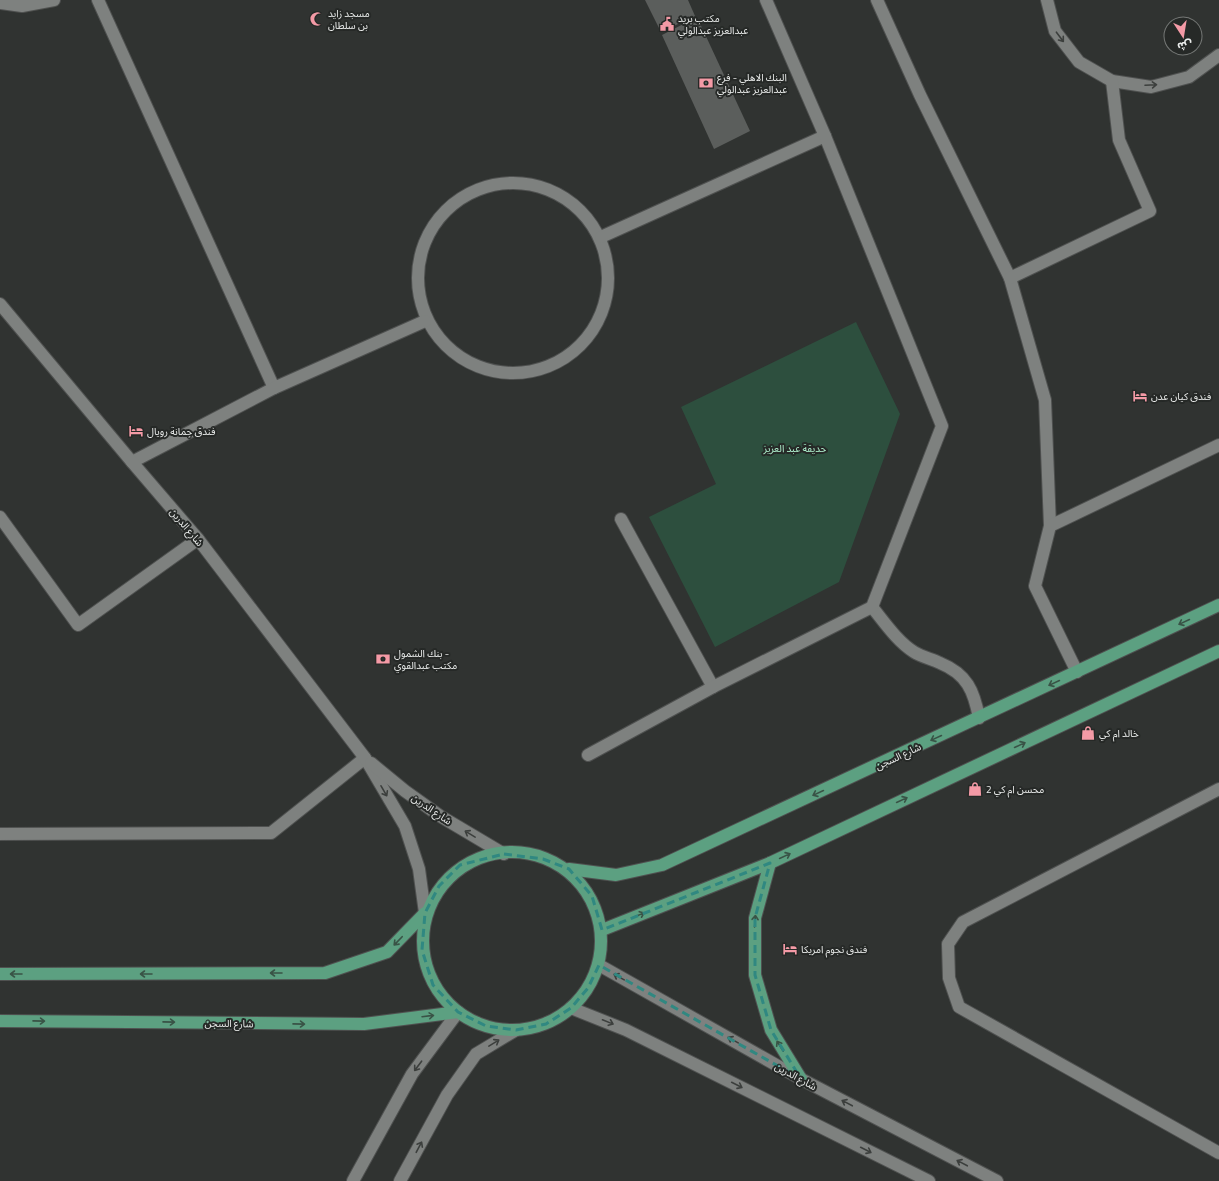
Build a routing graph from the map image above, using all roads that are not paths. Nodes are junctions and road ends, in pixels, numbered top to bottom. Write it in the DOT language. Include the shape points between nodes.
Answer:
graph roads {
  1 [pos="54,0"];
  2 [pos="98,0"];
  3 [pos="766,0"];
  4 [pos="877,0"];
  5 [pos="1047,0"];
  6 [pos="0,3"];
  7 [pos="1219,54"];
  8 [pos="1112,82"];
  9 [pos="825,136"];
  10 [pos="600,237"];
  11 [pos="1010,278"];
  12 [pos="0,304"];
  13 [pos="426,321"];
  14 [pos="274,388"];
  15 [pos="1219,445"];
  16 [pos="132,462"];
  17 [pos="0,517"];
  18 [pos="621,518"];
  19 [pos="1050,526"];
  20 [pos="198,539"];
  21 [pos="1219,605"];
  22 [pos="872,607"];
  23 [pos="1219,651"];
  24 [pos="1077,672"];
  25 [pos="712,687"];
  26 [pos="979,718"];
  27 [pos="588,755"];
  28 [pos="365,758"];
  29 [pos="1219,789"];
  30 [pos="0,834"];
  31 [pos="504,854"];
  32 [pos="770,862"];
  33 [pos="569,869"];
  34 [pos="425,913"];
  35 [pos="602,930"];
  36 [pos="599,965"];
  37 [pos="0,974"];
  38 [pos="572,1008"];
  39 [pos="458,1012"];
  40 [pos="0,1021"];
  41 [pos="516,1030"];
  42 [pos="801,1079"];
  43 [pos="1219,1152"];
  44 [pos="353,1181"];
  45 [pos="400,1181"];
  46 [pos="929,1181"];
  47 [pos="997,1181"];
  1 -- 6 [label="street" via="22,6"];
  2 -- 14 [label="street"];
  3 -- 9 [label="street"];
  4 -- 11 [label="street" via="920,95"];
  5 -- 8 [label="street, one-way" via="1055,31 1079,62"];
  8 -- 7 [label="street, one-way" via="1151,87 1174,81 1189,77"];
  8 -- 11 [label="street" via="1119,140 1150,211"];
  9 -- 10 [label="street"];
  9 -- 22 [label="street" via="942,426"];
  10 -- 13 [label="street" via="610,273 604,310 585,343 555,365 518,375 481,370 448,351"];
  10 -- 13 [label="street" via="578,207 545,188 508,182 471,192 440,214 421,247 416,284"];
  11 -- 19 [label="street" via="1045,400"];
  12 -- 16 [label="street, شارع الدرين"];
  13 -- 14 [label="street"];
  14 -- 16 [label="street"];
  15 -- 19 [label="street"];
  16 -- 20 [label="street, شارع الدرين"];
  17 -- 20 [label="street" via="78,625"];
  18 -- 25 [label="street"];
  19 -- 24 [label="street" via="1036,586"];
  20 -- 28 [label="street, شارع الدرين"];
  21 -- 24 [label="main road, شارع السجن, one-way"];
  22 -- 25 [label="street"];
  22 -- 26 [label="street" via="898,639 915,652 950,667 965,679 976,701"];
  32 -- 23 [label="main road, one-way"];
  24 -- 26 [label="main road, شارع السجن, one-way"];
  25 -- 27 [label="street"];
  26 -- 33 [label="main road, شارع السجن, one-way" via="662,865 616,875"];
  28 -- 30 [label="street" via="271,833"];
  31 -- 28 [label="street, شارع الدرين, one-way" via="405,792"];
  28 -- 34 [label="street, شارع الدرين, one-way" via="405,826 419,869"];
  29 -- 43 [label="street" via="964,922 948,944 948,978 959,1007"];
  31 -- 33 [label="main road" via="543,859"];
  31 -- 34 [label="main road" via="460,865 439,886"];
  35 -- 32 [label="main road, one-way"];
  42 -- 32 [label="main road, one-way" via="771,1030 755,975 754,918"];
  33 -- 35 [label="main road" via="592,896"];
  34 -- 37 [label="main road, one-way" via="387,952 325,973"];
  34 -- 39 [label="main road" via="422,950 433,985"];
  35 -- 36 [label="main road"];
  36 -- 38 [label="main road" via="588,988"];
  42 -- 36 [label="street, شارع الدرين, one-way"];
  38 -- 41 [label="main road" via="546,1024"];
  38 -- 46 [label="street, one-way" via="626,1030"];
  40 -- 39 [label="main road, شارع السجن, one-way" via="364,1024"];
  39 -- 41 [label="main road" via="486,1026"];
  39 -- 44 [label="street, one-way" via="412,1074"];
  45 -- 41 [label="street, one-way" via="447,1095 476,1054"];
  47 -- 42 [label="street, شارع الدرين, one-way"];
}
